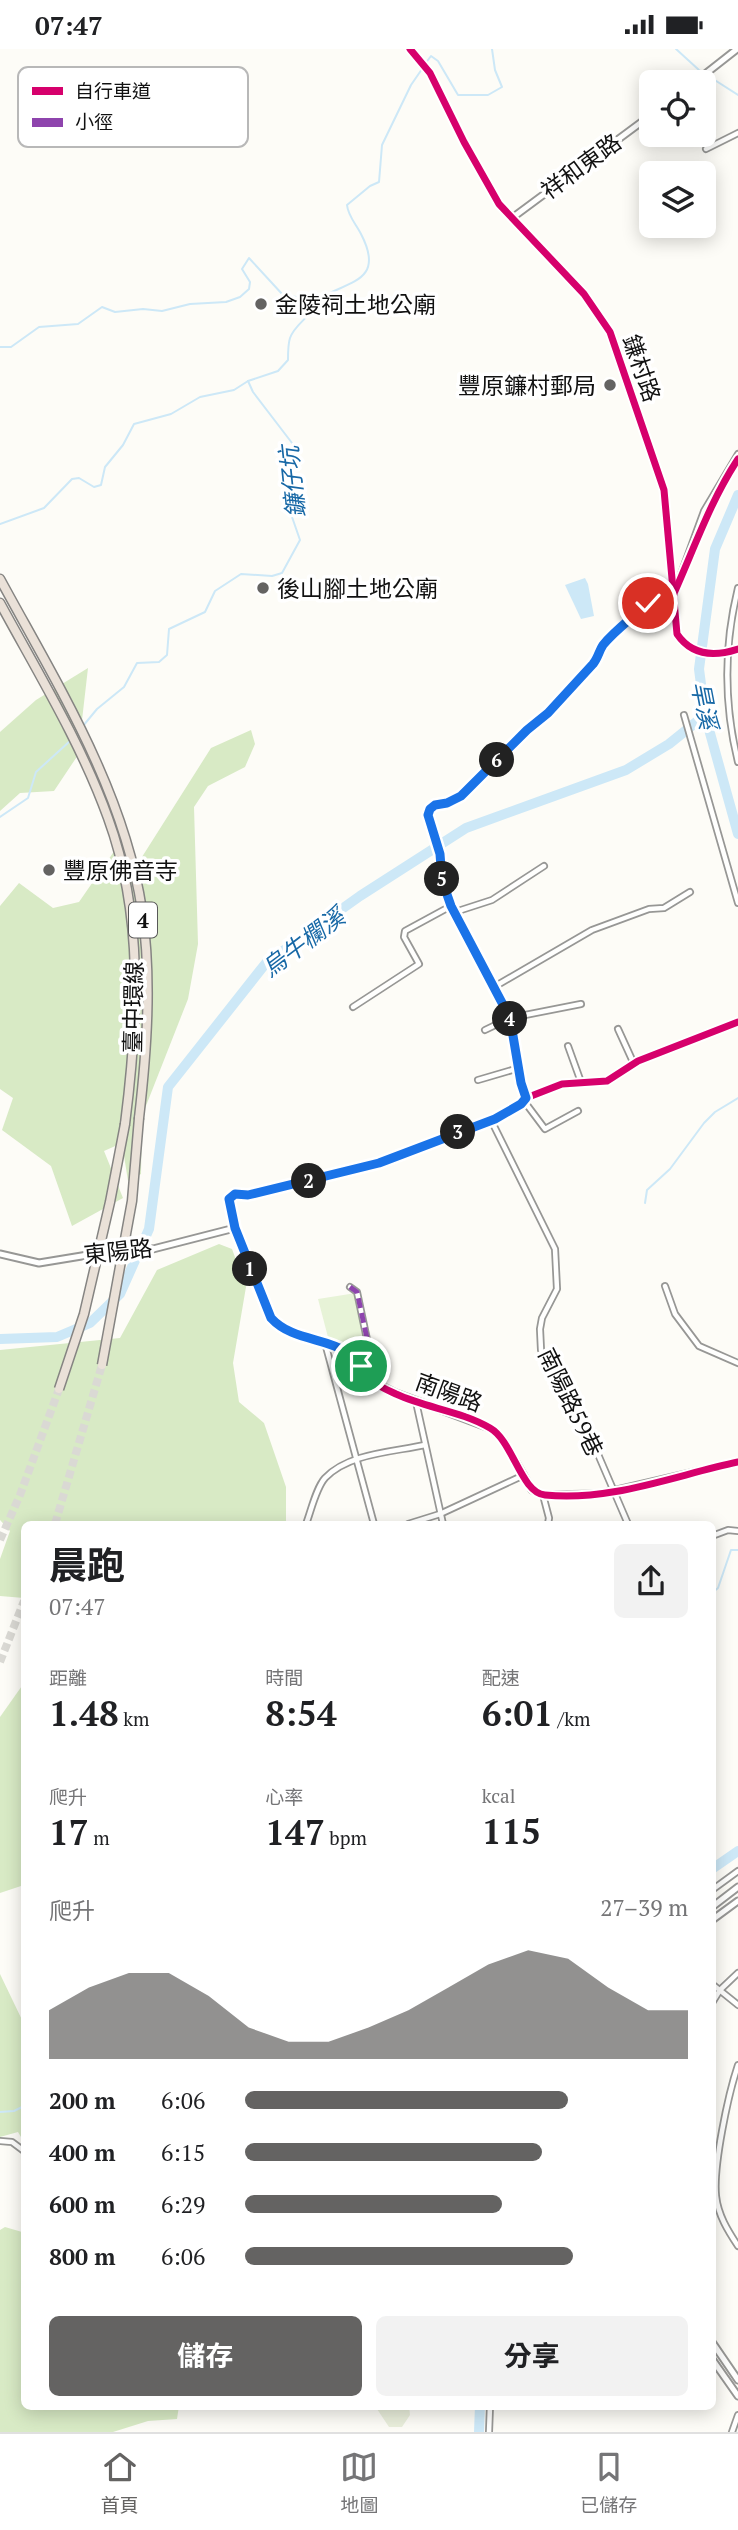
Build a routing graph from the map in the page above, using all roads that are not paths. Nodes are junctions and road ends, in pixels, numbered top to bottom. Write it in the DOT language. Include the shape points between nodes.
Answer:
graph roads {
  1 [pos="410,49"];
  2 [pos="737,49"];
  3 [pos="710,70"];
  4 [pos="639,124"];
  5 [pos="738,133"];
  6 [pos="706,149"];
  7 [pos="512,218"];
  8 [pos="738,454"];
  9 [pos="0,579"];
  10 [pos="738,588"];
  11 [pos="674,594"];
  12 [pos="0,603"];
  13 [pos="738,649"];
  14 [pos="729,652"];
  15 [pos="684,715"];
  16 [pos="738,762"];
  17 [pos="544,866"];
  18 [pos="690,892"];
  19 [pos="738,903"];
  20 [pos="453,909"];
  21 [pos="494,987"];
  22 [pos="581,1004"];
  23 [pos="353,1007"];
  24 [pos="510,1018"];
  25 [pos="738,1022"];
  26 [pos="485,1030"];
  27 [pos="618,1030"];
  28 [pos="568,1047"];
  29 [pos="635,1064"];
  30 [pos="519,1068"];
  31 [pos="478,1080"];
  32 [pos="581,1082"];
  33 [pos="525,1099"];
  34 [pos="579,1111"];
  35 [pos="491,1120"];
  36 [pos="235,1228"];
  37 [pos="0,1254"];
  38 [pos="665,1286"];
  39 [pos="350,1287"];
  40 [pos="325,1343"];
  41 [pos="738,1363"];
  42 [pos="102,1365"];
  43 [pos="376,1383"];
  44 [pos="58,1389"];
  45 [pos="416,1402"];
  46 [pos="425,1445"];
  47 [pos="358,1459"];
  48 [pos="738,1462"];
  49 [pos="524,1475"];
  50 [pos="612,1491"];
  51 [pos="543,1495"];
  52 [pos="440,1514"];
  53 [pos="307,1521"];
  54 [pos="373,1521"];
  55 [pos="418,1521"];
  56 [pos="442,1521"];
  57 [pos="548,1521"];
  58 [pos="627,1521"];
  59 [pos="738,1531"];
  60 [pos="716,1534"];
  61 [pos="738,1871"];
  62 [pos="716,1887"];
  63 [pos="738,1887"];
  64 [pos="738,1901"];
  65 [pos="716,1904"];
  66 [pos="716,1917"];
  67 [pos="738,1973"];
  68 [pos="716,1987"];
  69 [pos="720,1990"];
  70 [pos="716,1996"];
  71 [pos="738,2005"];
  72 [pos="738,2065"];
  73 [pos="0,2141"];
  74 [pos="21,2149"];
  75 [pos="716,2158"];
  76 [pos="716,2186"];
  77 [pos="738,2246"];
  78 [pos="716,2347"];
  79 [pos="716,2365"];
  80 [pos="735,2371"];
  81 [pos="725,2378"];
  82 [pos="738,2380"];
  83 [pos="738,2396"];
  84 [pos="490,2410"];
  85 [pos="738,2415"];
  86 [pos="489,2432"];
  87 [pos="732,2432"];
  1 -- 7 [label="street, 鎌村路" via="430,73 487,185"];
  2 -- 3 [label="street"];
  4 -- 7 [label="street, 祥和東路"];
  5 -- 6 [label="street"];
  7 -- 11 [label="street, 鎌村路" via="584,294 610,332 664,490"];
  8 -- 11 [label="street" via="704,511"];
  9 -- 42 [label="highway, 臺中環線 / 4, bridge" via="81,729 119,818 142,913 147,1049 132,1201"];
  10 -- 14 [label="street" via="729,624"];
  11 -- 14 [label="street, 鎌村路" via="677,634 687,646 709,654"];
  11 -- 20 [label="street" via="661,594 609,639 593,664 548,713 461,796 430,809 442,880"];
  12 -- 44 [label="highway, 臺中環線 / 4, bridge" via="109,819 133,933 134,1051 125,1124 84,1314"];
  13 -- 14 [label="street"];
  14 -- 16 [label="street" via="727,701"];
  15 -- 19 [label="street"];
  17 -- 20 [label="street" via="492,900"];
  18 -- 21 [label="street" via="664,908 592,930"];
  20 -- 21 [label="street"];
  20 -- 23 [label="street" via="405,931 419,964"];
  21 -- 24 [label="street"];
  22 -- 24 [label="street"];
  24 -- 26 [label="street"];
  24 -- 30 [label="street"];
  25 -- 29 [label="street"];
  27 -- 29 [label="street"];
  28 -- 32 [label="street"];
  29 -- 32 [label="street" via="607,1081"];
  30 -- 31 [label="street"];
  30 -- 33 [label="street"];
  32 -- 33 [label="street" via="562,1084"];
  33 -- 34 [label="street" via="545,1129"];
  33 -- 35 [label="street"];
  35 -- 36 [label="street, 南陽路" via="379,1163 248,1195 235,1194 229,1199"];
  35 -- 50 [label="street, 南陽路59巷" via="555,1249 557,1289 542,1318 541,1350 569,1387"];
  36 -- 37 [label="street, 東陽路" via="163,1247 39,1263"];
  36 -- 40 [label="street, 南陽路" via="271,1318 286,1329"];
  38 -- 41 [label="street" via="675,1314 699,1346"];
  39 -- 43 [label="street" via="357,1292"];
  40 -- 43 [label="street, 南陽路" via="349,1353"];
  40 -- 47 [label="street"];
  43 -- 45 [label="street, 南陽路"];
  45 -- 46 [label="street"];
  45 -- 49 [label="street, 南陽路" via="492,1429"];
  46 -- 47 [label="street"];
  46 -- 52 [label="street"];
  47 -- 53 [label="street" via="324,1479"];
  47 -- 54 [label="street"];
  48 -- 50 [label="street"];
  49 -- 51 [label="street, 南陽路" via="532,1490"];
  49 -- 52 [label="street"];
  50 -- 51 [label="street"];
  50 -- 58 [label="street, 南陽路59巷"];
  51 -- 57 [label="street"];
  52 -- 55 [label="street"];
  52 -- 56 [label="street"];
  59 -- 60 [label="street"];
  61 -- 62 [label="street"];
  63 -- 65 [label="street"];
  64 -- 66 [label="street"];
  67 -- 69 [label="street"];
  68 -- 69 [label="street"];
  69 -- 70 [label="street"];
  69 -- 71 [label="street"];
  72 -- 75 [label="street"];
  73 -- 74 [label="street"];
  76 -- 77 [label="street" via="719,2211"];
  78 -- 80 [label="street"];
  79 -- 81 [label="street"];
  80 -- 81 [label="street"];
  80 -- 82 [label="street"];
  81 -- 83 [label="street"];
  84 -- 86 [label="street"];
  85 -- 87 [label="street"];
}
